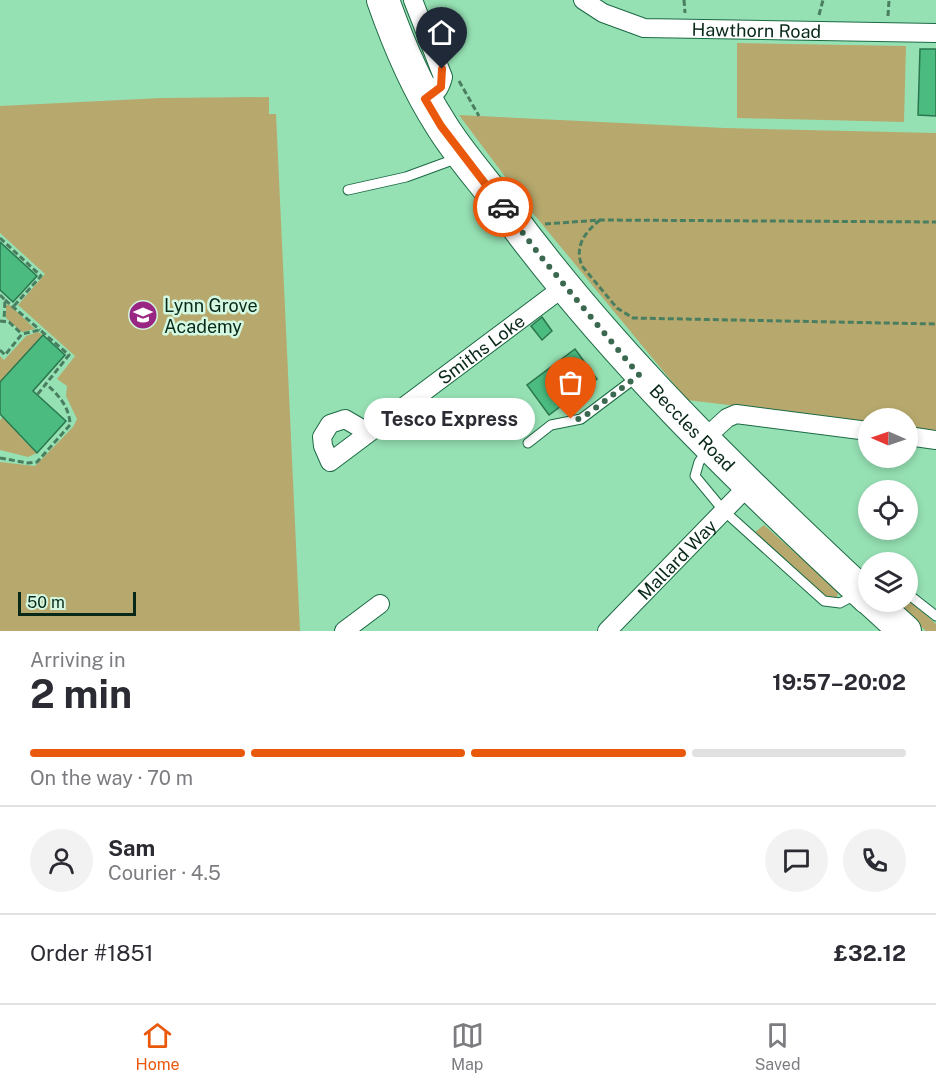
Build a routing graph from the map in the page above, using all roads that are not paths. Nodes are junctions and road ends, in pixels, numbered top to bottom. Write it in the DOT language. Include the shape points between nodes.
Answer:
graph roads {
  1 [pos="383,0"];
  2 [pos="413,0"];
  3 [pos="583,0"];
  4 [pos="936,33"];
  5 [pos="425,99"];
  6 [pos="464,156"];
  7 [pos="348,190"];
  8 [pos="565,286"];
  9 [pos="639,375"];
  10 [pos="858,430"];
  11 [pos="369,433"];
  12 [pos="918,437"];
  13 [pos="936,440"];
  14 [pos="528,443"];
  15 [pos="707,444"];
  16 [pos="748,486"];
  17 [pos="724,511"];
  18 [pos="858,580"];
  19 [pos="858,601"];
  20 [pos="380,604"];
  21 [pos="918,611"];
  22 [pos="890,612"];
  23 [pos="936,616"];
  24 [pos="344,631"];
  25 [pos="607,631"];
  26 [pos="905,631"];
  1 -- 5 [label="highway, Beccles Road" via="399,48"];
  2 -- 5 [label="street" via="443,77 441,87"];
  3 -- 4 [label="street, Hawthorn Road" via="603,13 644,28"];
  5 -- 6 [label="highway, Beccles Road"];
  6 -- 7 [label="lane" via="406,177"];
  6 -- 8 [label="highway, Beccles Road"];
  8 -- 9 [label="highway, Beccles Road"];
  8 -- 11 [label="street, Smiths Loke"];
  9 -- 14 [label="lane" via="581,419 551,425"];
  9 -- 15 [label="highway, Beccles Road"];
  10 -- 15 [label="street" via="736,414 727,418"];
  12 -- 13 [label="street"];
  15 -- 16 [label="highway, Beccles Road"];
  15 -- 17 [label="lane" via="695,476"];
  16 -- 17 [label="street, Mallard Way"];
  16 -- 18 [label="highway, Beccles Road"];
  17 -- 19 [label="lane" via="824,601"];
  17 -- 25 [label="street, Mallard Way"];
  20 -- 24 [label="street"];
  21 -- 23 [label="lane"];
  22 -- 26 [label="highway, Beccles Road"];
}
